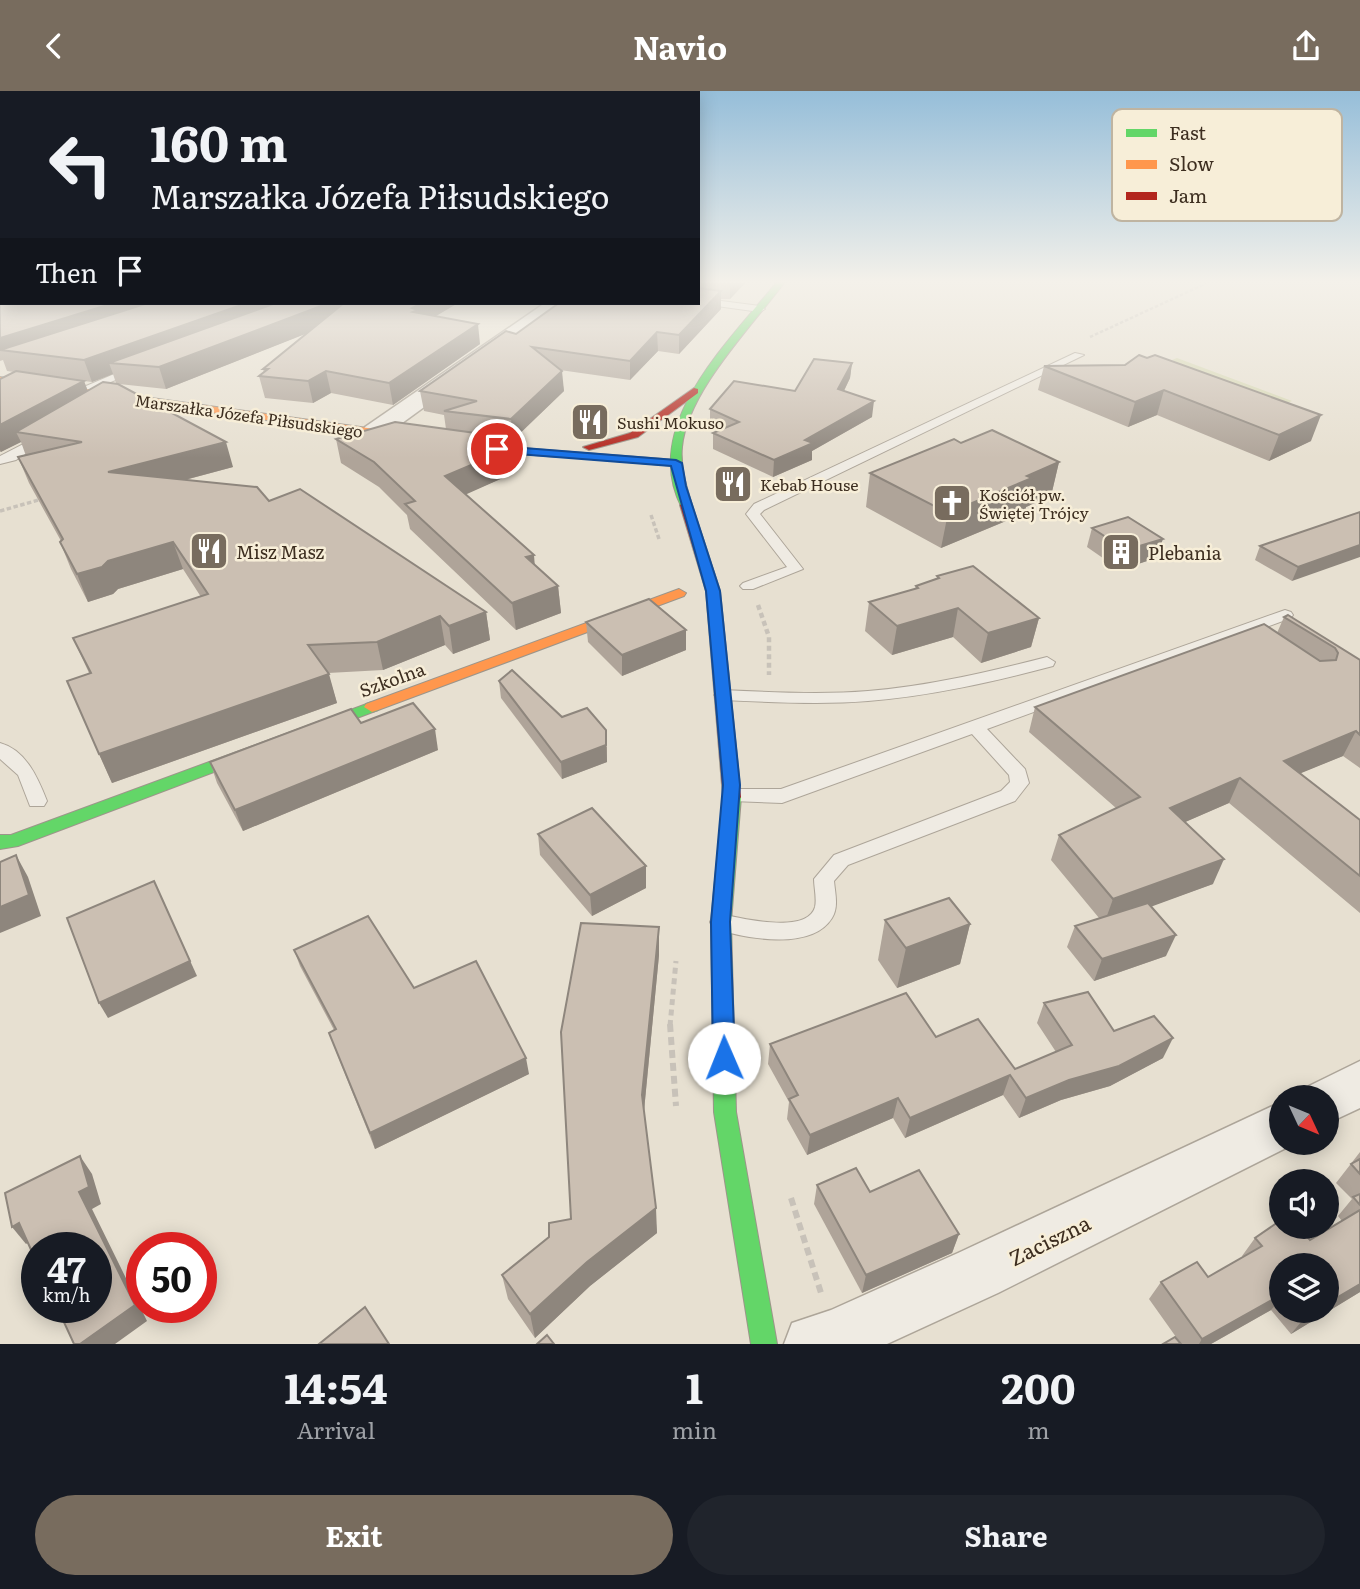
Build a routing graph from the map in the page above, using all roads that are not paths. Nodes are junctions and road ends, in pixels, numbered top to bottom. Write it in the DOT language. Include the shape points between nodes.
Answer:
graph roads {
  1 [pos="503,341"];
  2 [pos="735,341"];
  3 [pos="1079,355"];
  4 [pos="145,365"];
  5 [pos="0,380"];
  6 [pos="704,383"];
  7 [pos="29,384"];
  8 [pos="78,392"];
  9 [pos="8,396"];
  10 [pos="56,431"];
  11 [pos="374,432"];
  12 [pos="497,449"];
  13 [pos="0,460"];
  14 [pos="676,463"];
  15 [pos="748,586"];
  16 [pos="679,593"];
  17 [pos="1285,615"];
  18 [pos="1243,630"];
  19 [pos="1264,644"];
  20 [pos="1047,661"];
  21 [pos="723,695"];
  22 [pos="975,727"];
  23 [pos="0,749"];
  24 [pos="732,794"];
  25 [pos="37,801"];
  26 [pos="0,842"];
  27 [pos="720,922"];
  28 [pos="1360,1083"];
  29 [pos="1339,1095"];
  30 [pos="1269,1131"];
  31 [pos="764,1344"];
  32 [pos="813,1344"];
  1 -- 11 [label="street"];
  2 -- 6 [label="street"];
  3 -- 15 [label="lane" via="1066,366 759,507 753,514 796,569"];
  4 -- 8 [label="lane"];
  5 -- 7 [label="street, Marszałka Józefa Piłsudskiego"];
  6 -- 12 [label="street, Marszałka Józefa Piłsudskiego" via="644,432 625,440 585,448"];
  6 -- 14 [label="street" via="684,419"];
  7 -- 8 [label="street, Marszałka Józefa Piłsudskiego"];
  7 -- 9 [label="lane"];
  8 -- 11 [label="street, Marszałka Józefa Piłsudskiego" via="106,400"];
  10 -- 13 [label="lane"];
  11 -- 12 [label="street, Marszałka Józefa Piłsudskiego"];
  12 -- 14 [label="street, Marszałka Józefa Piłsudskiego"];
  14 -- 21 [label="street" via="713,591"];
  16 -- 26 [label="street, Szkolna"];
  17 -- 18 [label="lane"];
  18 -- 19 [label="lane"];
  18 -- 22 [label="lane"];
  20 -- 21 [label="lane" via="989,678 865,697"];
  21 -- 24 [label="street"];
  22 -- 24 [label="lane" via="782,796"];
  22 -- 27 [label="lane" via="1018,773 1020,783 1008,796 841,860 824,879 823,915 797,932"];
  23 -- 25 [label="lane" via="26,772"];
  24 -- 27 [label="street"];
  27 -- 31 [label="street" via="725,1112"];
  28 -- 29 [label="street"];
  30 -- 32 [label="street, Zaciszna" via="978,1273"];
}
